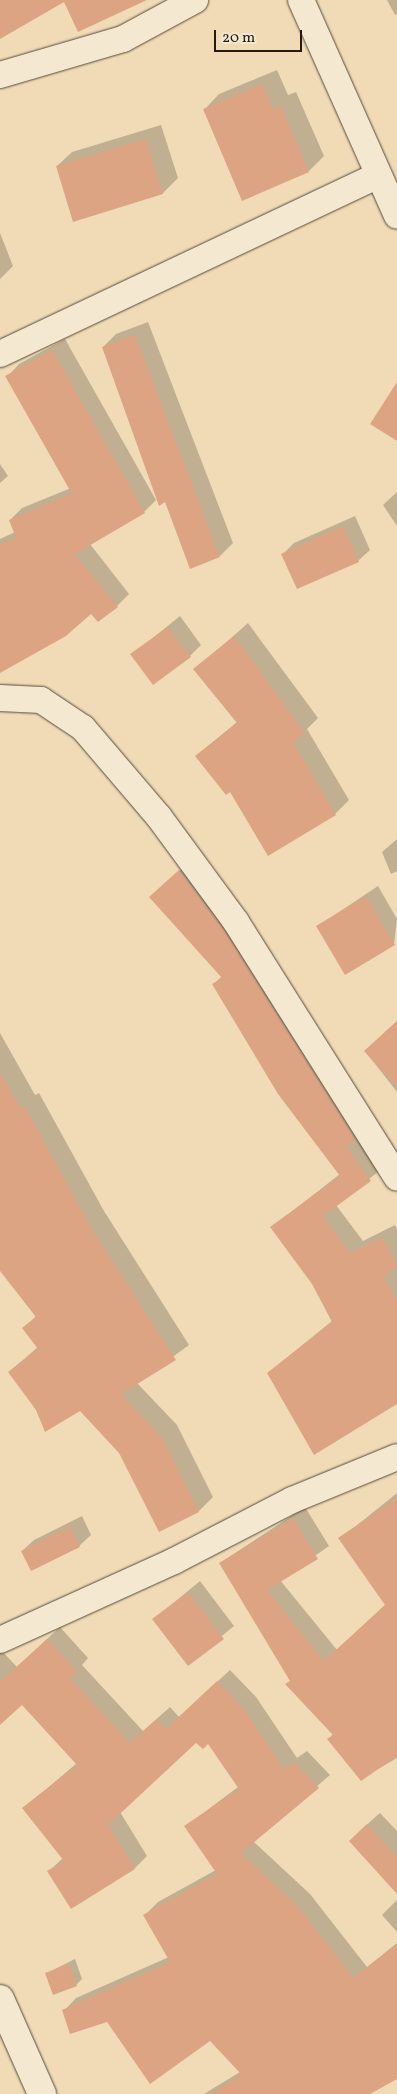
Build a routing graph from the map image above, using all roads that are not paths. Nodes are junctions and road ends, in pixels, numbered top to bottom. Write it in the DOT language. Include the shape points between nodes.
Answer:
graph roads {
  1 [pos="196,0"];
  2 [pos="301,0"];
  3 [pos="0,75"];
  4 [pos="377,176"];
  5 [pos="397,216"];
  6 [pos="0,354"];
  7 [pos="0,698"];
  8 [pos="397,1178"];
  9 [pos="397,1457"];
  10 [pos="0,1640"];
  11 [pos="0,1999"];
  12 [pos="42,2094"];
  1 -- 3 [label="street" via="123,39"];
  2 -- 4 [label="street"];
  4 -- 5 [label="street"];
  4 -- 6 [label="street"];
  7 -- 8 [label="street" via="42,700 83,728 159,817 236,922"];
  9 -- 10 [label="street" via="292,1500 174,1561"];
  11 -- 12 [label="street"];
}
